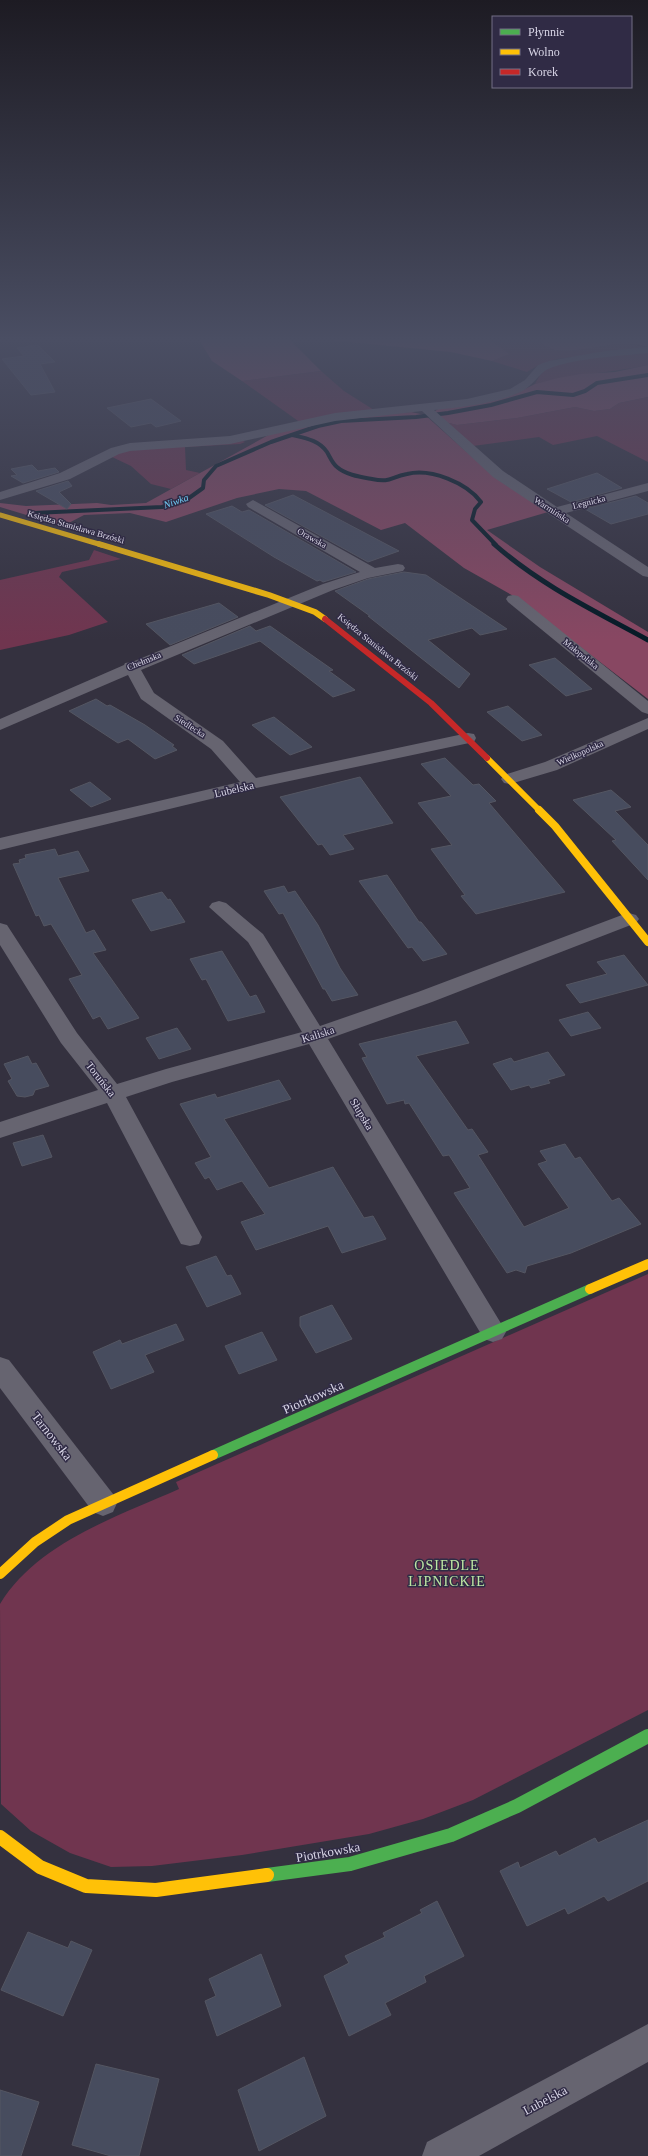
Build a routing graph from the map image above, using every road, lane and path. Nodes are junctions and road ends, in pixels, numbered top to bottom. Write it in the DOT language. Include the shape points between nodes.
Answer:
graph roads {
  1 [pos="238,439"];
  2 [pos="458,439"];
  3 [pos="648,487"];
  4 [pos="0,496"];
  5 [pos="253,504"];
  6 [pos="554,512"];
  7 [pos="0,515"];
  8 [pos="398,568"];
  9 [pos="371,572"];
  10 [pos="648,573"];
  11 [pos="514,599"];
  12 [pos="291,603"];
  13 [pos="131,666"];
  14 [pos="648,708"];
  15 [pos="648,723"];
  16 [pos="0,725"];
  17 [pos="468,738"];
  18 [pos="510,779"];
  19 [pos="252,784"];
  20 [pos="0,844"];
  21 [pos="219,907"];
  22 [pos="629,919"];
  23 [pos="0,929"];
  24 [pos="648,942"];
  25 [pos="314,1036"];
  26 [pos="114,1095"];
  27 [pos="0,1130"];
  28 [pos="190,1237"];
  29 [pos="648,1264"];
  30 [pos="493,1332"];
  31 [pos="0,1368"];
  32 [pos="103,1503"];
  33 [pos="0,1574"];
  34 [pos="648,1736"];
  35 [pos="0,1837"];
  36 [pos="648,2042"];
  37 [pos="441,2156"];
  1 -- 4 [label="street" via="122,449 65,476"];
  2 -- 6 [label="street, Warmińska" via="498,474"];
  3 -- 6 [label="street, Legnicka"];
  5 -- 9 [label="street, Orawska"];
  6 -- 10 [label="street, Warmińska"];
  7 -- 12 [label="street, Księdza Stanisława Brzóski"];
  8 -- 9 [label="street"];
  9 -- 12 [label="street"];
  11 -- 14 [label="street, Małopolska"];
  12 -- 13 [label="street, Chełmska"];
  12 -- 17 [label="street, Księdza Stanisława Brzóski" via="315,612 350,636 399,675"];
  13 -- 16 [label="street, Chełmska"];
  13 -- 19 [label="street, Siedlecka" via="147,696 217,745"];
  15 -- 18 [label="street, Wielkopolska" via="551,766"];
  17 -- 18 [label="street, Księdza Stanisława Brzóski"];
  17 -- 19 [label="street, Lubelska"];
  18 -- 22 [label="street, Księdza Stanisława Brzóski" via="555,826"];
  19 -- 20 [label="street, Lubelska"];
  21 -- 25 [label="street, Słupska" via="256,938"];
  22 -- 24 [label="street, Księdza Stanisława Brzóski"];
  22 -- 25 [label="street, Kaliska" via="425,997"];
  23 -- 26 [label="street, Toruńska" via="69,1038"];
  25 -- 26 [label="street, Kaliska" via="166,1076"];
  25 -- 30 [label="street, Słupska"];
  26 -- 27 [label="street, Kaliska"];
  26 -- 28 [label="street, Toruńska"];
  29 -- 30 [label="street, Piotrkowska"];
  30 -- 32 [label="street, Piotrkowska"];
  31 -- 32 [label="street, Tarnowska"];
  32 -- 33 [label="street, Piotrkowska" via="68,1520 35,1542"];
  34 -- 35 [label="street, Piotrkowska" via="517,1806 451,1835 350,1864 156,1890 86,1886 40,1867"];
  36 -- 37 [label="street, Lubelska"];
}
